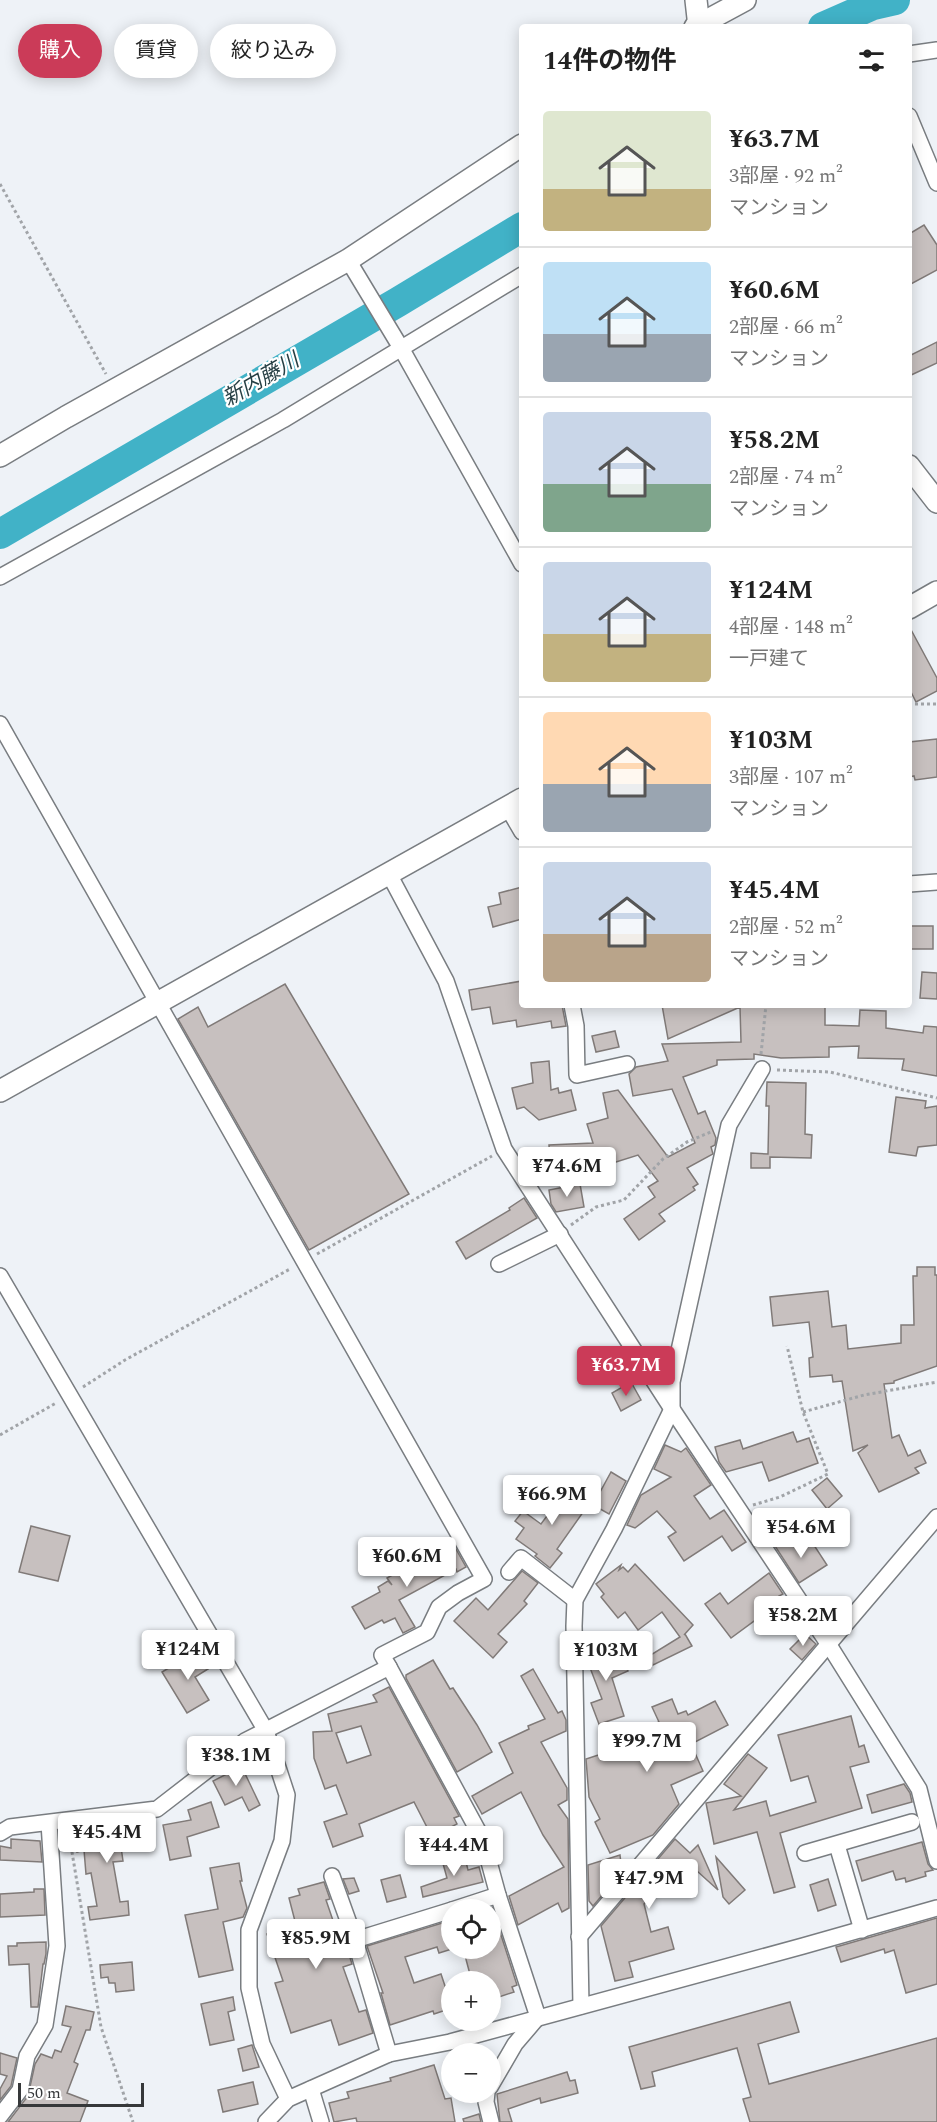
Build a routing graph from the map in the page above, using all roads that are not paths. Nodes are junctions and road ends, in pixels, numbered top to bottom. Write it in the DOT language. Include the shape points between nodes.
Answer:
graph roads {
  1 [pos="696,0"];
  2 [pos="745,0"];
  3 [pos="698,24"];
  4 [pos="702,24"];
  5 [pos="937,50"];
  6 [pos="912,54"];
  7 [pos="912,123"];
  8 [pos="519,147"];
  9 [pos="937,183"];
  10 [pos="348,260"];
  11 [pos="519,277"];
  12 [pos="401,348"];
  13 [pos="0,456"];
  14 [pos="912,470"];
  15 [pos="937,502"];
  16 [pos="519,559"];
  17 [pos="0,577"];
  18 [pos="937,592"];
  19 [pos="912,606"];
  20 [pos="2,732"];
  21 [pos="515,803"];
  22 [pos="519,820"];
  23 [pos="389,874"];
  24 [pos="937,882"];
  25 [pos="912,884"];
  26 [pos="158,1003"];
  27 [pos="573,1008"];
  28 [pos="627,1064"];
  29 [pos="762,1069"];
  30 [pos="0,1091"];
  31 [pos="560,1234"];
  32 [pos="499,1264"];
  33 [pos="0,1276"];
  34 [pos="672,1409"];
  35 [pos="937,1517"];
  36 [pos="509,1572"];
  37 [pos="576,1600"];
  38 [pos="829,1645"];
  39 [pos="389,1667"];
  40 [pos="266,1731"];
  41 [pos="912,1822"];
  42 [pos="50,1823"];
  43 [pos="0,1833"];
  44 [pos="837,1845"];
  45 [pos="805,1853"];
  46 [pos="937,1861"];
  47 [pos="332,1876"];
  48 [pos="498,1895"];
  49 [pos="486,1899"];
  50 [pos="937,1908"];
  51 [pos="441,1913"];
  52 [pos="862,1930"];
  53 [pos="579,1937"];
  54 [pos="355,1940"];
  55 [pos="580,2006"];
  56 [pos="538,2017"];
  57 [pos="389,2054"];
  58 [pos="501,2068"];
  59 [pos="311,2089"];
  60 [pos="288,2099"];
  61 [pos="486,2103"];
  62 [pos="0,2116"];
  63 [pos="266,2122"];
  64 [pos="321,2122"];
  65 [pos="491,2122"];
  1 -- 3 [label="street"];
  2 -- 4 [label="street"];
  5 -- 6 [label="street"];
  7 -- 9 [label="street"];
  8 -- 10 [label="street"];
  10 -- 12 [label="street"];
  10 -- 13 [label="street"];
  11 -- 12 [label="street"];
  12 -- 16 [label="street"];
  12 -- 17 [label="street" via="283,420"];
  14 -- 15 [label="street"];
  18 -- 19 [label="street"];
  20 -- 26 [label="street"];
  21 -- 22 [label="street"];
  21 -- 23 [label="street"];
  23 -- 26 [label="street"];
  23 -- 31 [label="street" via="446,981 504,1149"];
  24 -- 25 [label="street"];
  26 -- 30 [label="street"];
  26 -- 39 [label="street" via="484,1579 439,1607 428,1632 382,1655"];
  27 -- 28 [label="street" via="577,1075"];
  29 -- 34 [label="street" via="729,1125 672,1382"];
  31 -- 32 [label="street"];
  31 -- 34 [label="street"];
  33 -- 40 [label="street"];
  34 -- 37 [label="street"];
  34 -- 38 [label="street"];
  35 -- 38 [label="street"];
  36 -- 37 [label="street" via="521,1558"];
  37 -- 53 [label="street"];
  38 -- 46 [label="street" via="919,1789"];
  38 -- 53 [label="street"];
  39 -- 40 [label="street"];
  39 -- 48 [label="street" via="483,1840"];
  40 -- 42 [label="street" via="245,1741 157,1809"];
  40 -- 60 [label="street" via="287,1795 282,1841 249,1930 249,1988 262,2044"];
  41 -- 44 [label="street"];
  42 -- 43 [label="street" via="10,1827"];
  42 -- 62 [label="street" via="57,1946 45,2025 27,2056 20,2090"];
  44 -- 45 [label="street"];
  44 -- 52 [label="street"];
  47 -- 54 [label="street"];
  48 -- 49 [label="street"];
  48 -- 56 [label="street"];
  50 -- 52 [label="street"];
  51 -- 54 [label="street"];
  52 -- 55 [label="street"];
  53 -- 55 [label="street"];
  54 -- 57 [label="street"];
  55 -- 56 [label="street"];
  56 -- 57 [label="street" via="450,2042"];
  56 -- 58 [label="street"];
  57 -- 59 [label="street"];
  59 -- 60 [label="street"];
  59 -- 64 [label="street"];
  60 -- 63 [label="street"];
  61 -- 65 [label="street"];
}
